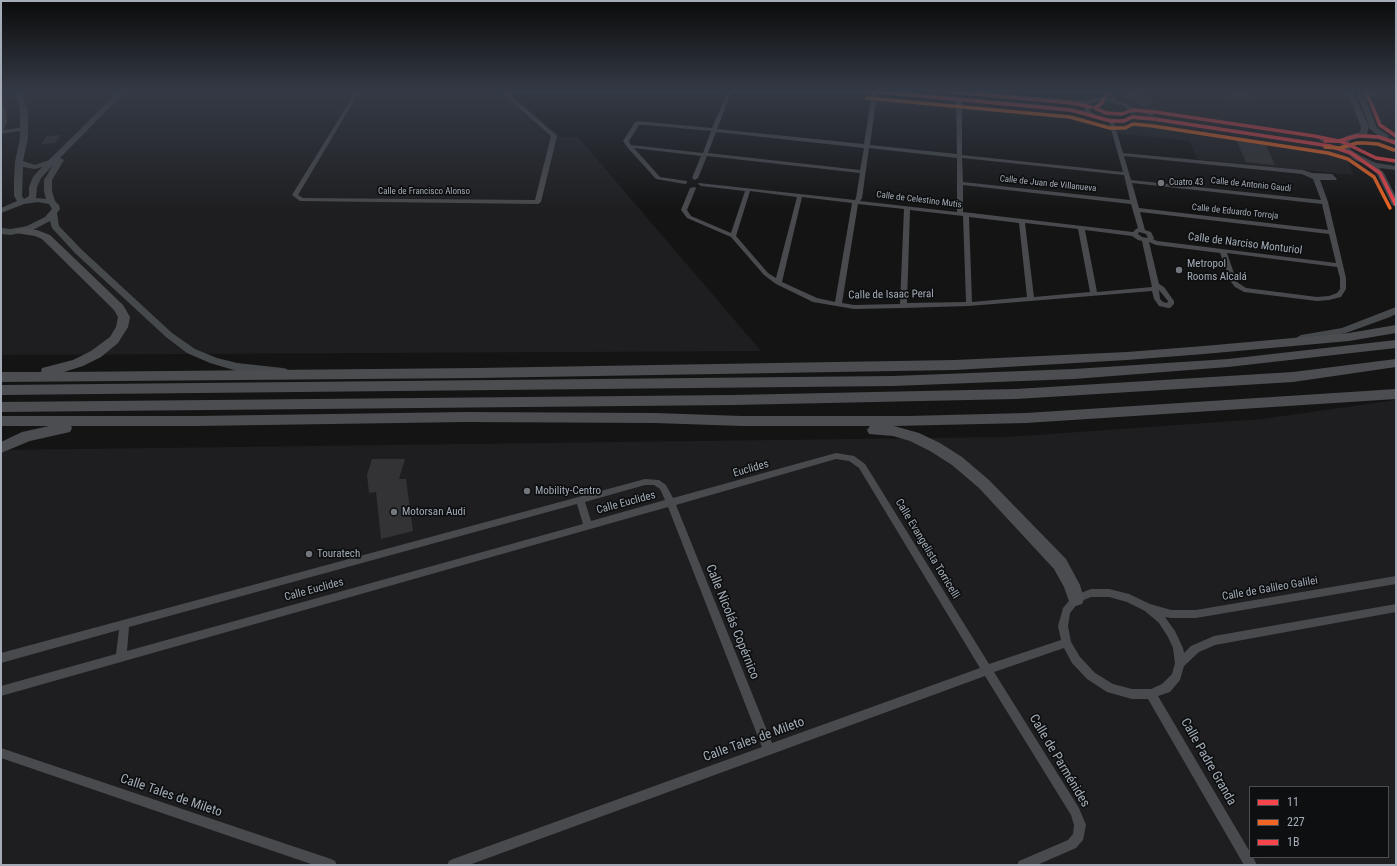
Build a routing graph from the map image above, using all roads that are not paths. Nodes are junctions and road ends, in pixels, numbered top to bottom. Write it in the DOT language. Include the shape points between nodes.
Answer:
graph roads {
  1 [pos="24,131"];
  2 [pos="82,131"];
  3 [pos="334,131"];
  4 [pos="549,131"];
  5 [pos="632,131"];
  6 [pos="713,131"];
  7 [pos="727,131"];
  8 [pos="867,131"];
  9 [pos="959,131"];
  10 [pos="1114,131"];
  11 [pos="1239,131"];
  12 [pos="1264,131"];
  13 [pos="1364,131"];
  14 [pos="1378,131"];
  15 [pos="1360,136"];
  16 [pos="1347,139"];
  17 [pos="1392,141"];
  18 [pos="71,142"];
  19 [pos="629,146"];
  20 [pos="866,146"];
  21 [pos="1351,153"];
  22 [pos="1120,154"];
  23 [pos="704,155"];
  24 [pos="959,156"];
  25 [pos="19,162"];
  26 [pos="52,162"];
  27 [pos="1368,162"];
  28 [pos="1396,168"];
  29 [pos="863,172"];
  30 [pos="1126,174"];
  31 [pos="695,178"];
  32 [pos="18,180"];
  33 [pos="1128,181"];
  34 [pos="685,182"];
  35 [pos="960,183"];
  36 [pos="702,184"];
  37 [pos="693,188"];
  38 [pos="748,189"];
  39 [pos="800,195"];
  40 [pos="1392,198"];
  41 [pos="25,202"];
  42 [pos="51,202"];
  43 [pos="856,202"];
  44 [pos="1134,202"];
  45 [pos="1325,202"];
  46 [pos="1396,205"];
  47 [pos="907,208"];
  48 [pos="1137,210"];
  49 [pos="1,211"];
  50 [pos="1396,212"];
  51 [pos="53,214"];
  52 [pos="963,214"];
  53 [pos="1022,221"];
  54 [pos="1081,228"];
  55 [pos="1142,230"];
  56 [pos="15,231"];
  57 [pos="1,232"];
  58 [pos="1332,232"];
  59 [pos="1134,234"];
  60 [pos="1,236"];
  61 [pos="733,236"];
  62 [pos="1147,240"];
  63 [pos="1223,252"];
  64 [pos="1339,265"];
  65 [pos="778,283"];
  66 [pos="1094,294"];
  67 [pos="1031,299"];
  68 [pos="969,304"];
  69 [pos="838,305"];
  70 [pos="903,306"];
  71 [pos="1396,310"];
  72 [pos="1396,329"];
  73 [pos="1396,344"];
  74 [pos="1264,345"];
  75 [pos="1228,363"];
  76 [pos="1396,363"];
  77 [pos="787,369"];
  78 [pos="294,374"];
  79 [pos="1,376"];
  80 [pos="1396,387"];
  81 [pos="1,390"];
  82 [pos="1396,394"];
  83 [pos="1308,399"];
  84 [pos="1,407"];
  85 [pos="1,421"];
  86 [pos="196,421"];
  87 [pos="742,421"];
  88 [pos="1,448"];
  89 [pos="836,456"];
  90 [pos="580,500"];
  91 [pos="671,503"];
  92 [pos="588,526"];
  93 [pos="1396,580"];
  94 [pos="1076,599"];
  95 [pos="1148,608"];
  96 [pos="1396,608"];
  97 [pos="125,624"];
  98 [pos="1066,643"];
  99 [pos="121,656"];
  100 [pos="1,658"];
  101 [pos="1180,663"];
  102 [pos="987,670"];
  103 [pos="1,691"];
  104 [pos="1151,694"];
  105 [pos="769,750"];
  106 [pos="1,752"];
  107 [pos="331,865"];
  108 [pos="453,865"];
  109 [pos="1023,865"];
  110 [pos="1252,865"];
  1 -- 25 [label="street"];
  2 -- 18 [label="street"];
  3 -- 4 [label="street, Calle de Francisco Alonso" via="295,195 302,200 538,202 554,136"];
  5 -- 19 [label="street" via="626,141"];
  6 -- 23 [label="street"];
  7 -- 20 [label="street"];
  8 -- 20 [label="street"];
  9 -- 24 [label="street"];
  10 -- 22 [label="street"];
  11 -- 21 [label="street" via="1316,143"];
  12 -- 16 [label="street" via="1329,141"];
  13 -- 15 [label="street"];
  14 -- 17 [label="street"];
  15 -- 16 [label="street"];
  15 -- 17 [label="street"];
  16 -- 21 [label="street" via="1345,146"];
  18 -- 26 [label="street"];
  18 -- 42 [label="street" via="48,180"];
  19 -- 23 [label="street"];
  19 -- 34 [label="street" via="658,178"];
  20 -- 24 [label="street"];
  20 -- 29 [label="street"];
  21 -- 27 [label="street"];
  22 -- 30 [label="street"];
  22 -- 45 [label="street" via="1302,172 1314,176"];
  23 -- 29 [label="street"];
  23 -- 31 [label="street"];
  24 -- 30 [label="street"];
  24 -- 35 [label="street"];
  25 -- 26 [label="street" via="35,166"];
  25 -- 32 [label="street"];
  26 -- 41 [label="street" via="37,177 33,196"];
  27 -- 28 [label="street"];
  27 -- 40 [label="street" via="1380,173"];
  29 -- 43 [label="street" via="859,198"];
  30 -- 33 [label="street"];
  31 -- 34 [label="street"];
  31 -- 36 [label="street"];
  32 -- 41 [label="street" via="18,196"];
  32 -- 49 [label="street" via="11,199"];
  33 -- 44 [label="street"];
  33 -- 45 [label="street, Calle de Antonio Gaudí"];
  34 -- 37 [label="street" via="688,187"];
  35 -- 44 [label="street, Calle de Juan de Villanueva"];
  35 -- 52 [label="street"];
  36 -- 37 [label="street"];
  36 -- 38 [label="street, Calle de Celestino Mutis"];
  37 -- 61 [label="street, Calle de Isaac Peral" via="684,210 689,217"];
  38 -- 39 [label="street, Calle de Celestino Mutis"];
  38 -- 61 [label="street"];
  39 -- 43 [label="street, Calle de Celestino Mutis"];
  39 -- 65 [label="street"];
  40 -- 46 [label="street"];
  40 -- 50 [label="street"];
  41 -- 42 [label="street"];
  41 -- 49 [label="street"];
  42 -- 51 [label="street" via="56,209"];
  43 -- 47 [label="street, Calle de Celestino Mutis"];
  43 -- 69 [label="street"];
  44 -- 48 [label="street"];
  45 -- 58 [label="street"];
  47 -- 52 [label="street, Calle de Celestino Mutis"];
  47 -- 70 [label="street"];
  48 -- 55 [label="street"];
  48 -- 58 [label="street, Calle de Eduardo Torroja"];
  51 -- 56 [label="street" via="40,224"];
  51 -- 78 [label="street" via="55,226 78,251 168,335 191,351 237,367"];
  52 -- 53 [label="street, Calle de Celestino Mutis"];
  52 -- 68 [label="street"];
  53 -- 54 [label="street, Calle de Celestino Mutis"];
  53 -- 67 [label="street"];
  54 -- 59 [label="street, Calle de Celestino Mutis"];
  54 -- 66 [label="street"];
  55 -- 59 [label="street"];
  55 -- 62 [label="street" via="1151,236"];
  56 -- 57 [label="street"];
  56 -- 60 [label="street"];
  56 -- 79 [label="highway" via="46,237 119,308 124,317 122,327 114,340 96,354 78,363 60,369"];
  58 -- 64 [label="street"];
  59 -- 62 [label="street, Calle de Narciso Monturiol" via="1140,239"];
  61 -- 65 [label="street, Calle de Isaac Peral" via="766,274"];
  62 -- 63 [label="street, Calle de Narciso Monturiol"];
  62 -- 66 [label="street, Calle de Isaac Peral" via="1155,287"];
  63 -- 64 [label="street, Calle de Narciso Monturiol"];
  63 -- 64 [label="street" via="1237,286 1250,292 1317,299 1339,295 1343,289"];
  65 -- 69 [label="street, Calle de Isaac Peral" via="814,300"];
  66 -- 67 [label="street, Calle de Isaac Peral"];
  67 -- 68 [label="street, Calle de Isaac Peral"];
  68 -- 70 [label="street, Calle de Isaac Peral"];
  69 -- 70 [label="street, Calle de Isaac Peral"];
  71 -- 74 [label="street" via="1343,331"];
  72 -- 74 [label="highway" via="1349,337"];
  73 -- 75 [label="highway"];
  74 -- 77 [label="highway" via="1006,363"];
  75 -- 77 [label="highway" via="1165,361 1064,369 951,373"];
  75 -- 81 [label="highway" via="1074,374 885,381"];
  76 -- 84 [label="highway" via="1293,376 1016,394 733,400"];
  77 -- 78 [label="highway"];
  78 -- 79 [label="highway"];
  80 -- 83 [label="highway"];
  82 -- 83 [label="highway"];
  83 -- 87 [label="highway" via="1026,418"];
  85 -- 86 [label="highway"];
  86 -- 87 [label="highway" via="466,417"];
  86 -- 88 [label="highway" via="58,428 27,436"];
  87 -- 94 [label="highway" via="787,430 893,431 914,436 935,447 957,461 984,484 1060,564 1072,585"];
  89 -- 91 [label="street, Euclides"];
  89 -- 102 [label="street, Calle Evangelista Torricelli" via="851,458 862,466"];
  90 -- 91 [label="street, Calle Euclides" via="645,482 656,482 663,487"];
  90 -- 92 [label="street"];
  90 -- 97 [label="street, Calle Euclides"];
  91 -- 92 [label="street, Calle Euclides"];
  91 -- 105 [label="street, Calle Nicolás Copérnico"];
  92 -- 99 [label="street, Calle Euclides"];
  93 -- 95 [label="street, Calle de Galileo Galilei" via="1196,614 1171,614"];
  94 -- 95 [label="street" via="1091,593 1109,593 1129,598"];
  94 -- 98 [label="street" via="1066,611 1063,626"];
  95 -- 101 [label="street" via="1162,620 1172,634 1178,648"];
  96 -- 101 [label="street" via="1214,641 1195,649"];
  97 -- 99 [label="street"];
  97 -- 100 [label="street, Calle Euclides"];
  98 -- 102 [label="street, Calle Tales de Mileto"];
  98 -- 104 [label="street" via="1076,660 1091,676 1111,688 1132,694"];
  99 -- 103 [label="street, Calle Euclides"];
  101 -- 104 [label="street" via="1176,677 1166,688"];
  102 -- 105 [label="street, Calle Tales de Mileto"];
  102 -- 109 [label="street, Calle de Parménides" via="1075,812 1080,825 1079,836 1072,844"];
  104 -- 110 [label="street, Calle Padre Granda"];
  105 -- 108 [label="street, Calle Tales de Mileto"];
  106 -- 107 [label="street, Calle Tales de Mileto"];
}
